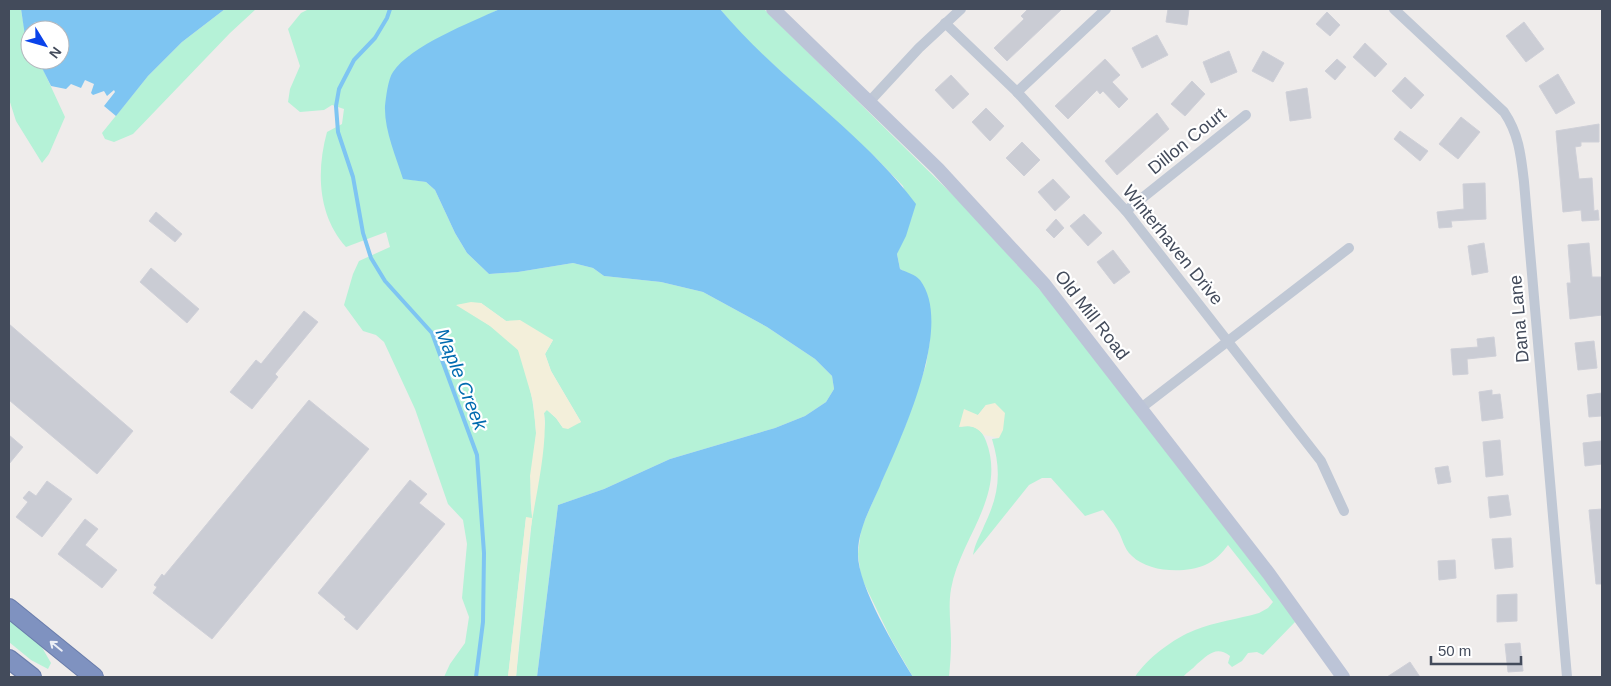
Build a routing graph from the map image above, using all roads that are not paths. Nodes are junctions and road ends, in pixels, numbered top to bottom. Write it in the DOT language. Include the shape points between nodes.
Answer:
graph roads {
  1 [pos="773,9"];
  2 [pos="961,9"];
  3 [pos="1106,9"];
  4 [pos="1394,9"];
  5 [pos="945,23"];
  6 [pos="1017,92"];
  7 [pos="869,102"];
  8 [pos="1246,115"];
  9 [pos="1126,211"];
  10 [pos="1349,248"];
  11 [pos="1228,342"];
  12 [pos="1141,408"];
  13 [pos="1344,511"];
  14 [pos="9,608"];
  15 [pos="9,659"];
  16 [pos="32,677"];
  17 [pos="94,677"];
  18 [pos="1342,677"];
  19 [pos="1567,677"];
  1 -- 7 [label="street, Old Mill Road"];
  2 -- 5 [label="street"];
  3 -- 6 [label="street"];
  4 -- 19 [label="street, Dana Lane" via="1504,112 1518,138"];
  5 -- 6 [label="street, Winterhaven Drive"];
  5 -- 7 [label="street"];
  6 -- 9 [label="street, Winterhaven Drive"];
  7 -- 12 [label="street, Old Mill Road" via="1019,255"];
  8 -- 9 [label="street, Dillon Court"];
  9 -- 11 [label="street, Winterhaven Drive"];
  10 -- 11 [label="street"];
  11 -- 12 [label="street"];
  11 -- 13 [label="street, Winterhaven Drive" via="1321,461"];
  12 -- 18 [label="street, Old Mill Road" via="1280,589"];
  17 -- 14 [label="highway, one-way"];
  15 -- 16 [label="highway"];
}
